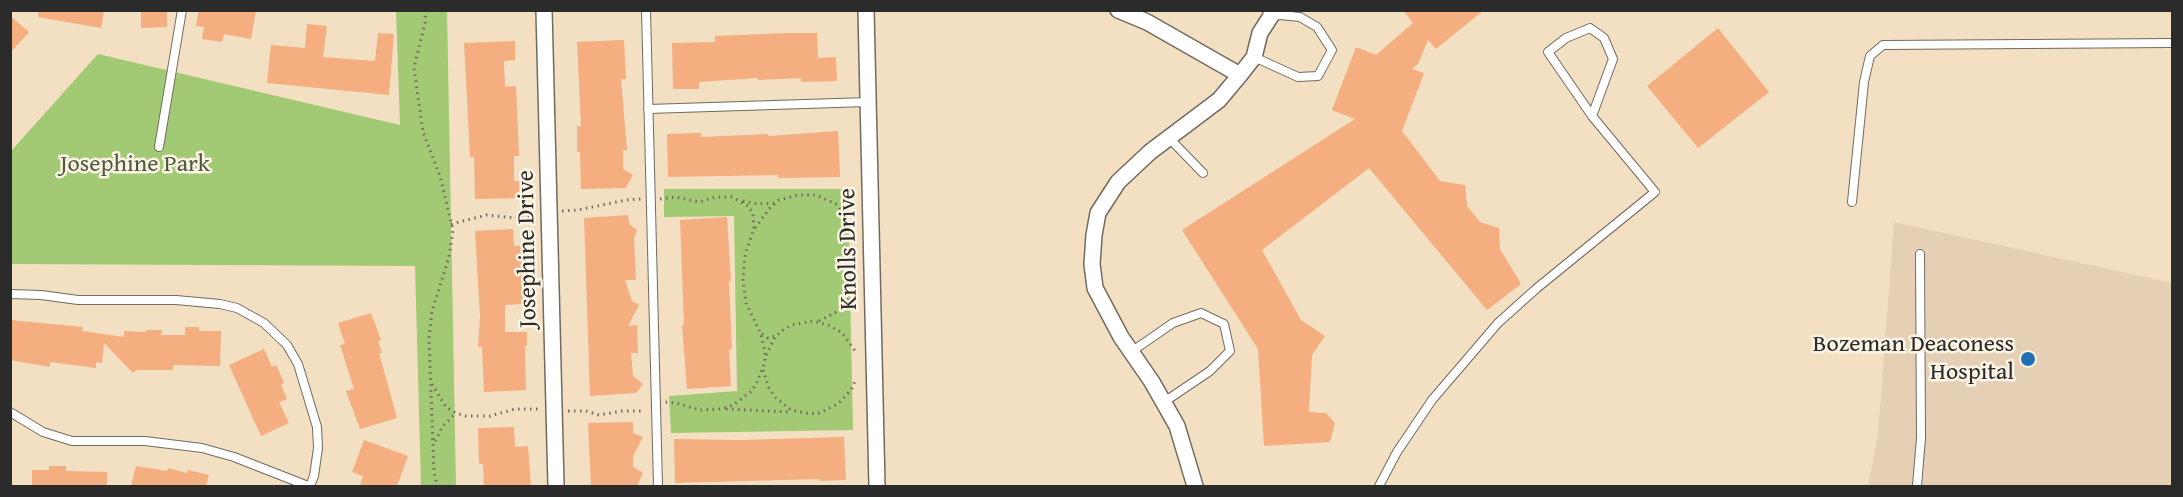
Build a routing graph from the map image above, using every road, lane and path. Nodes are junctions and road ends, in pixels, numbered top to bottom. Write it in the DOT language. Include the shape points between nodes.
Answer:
graph roads {
  1 [pos="182,10"];
  2 [pos="426,10"];
  3 [pos="544,10"];
  4 [pos="646,10"];
  5 [pos="866,10"];
  6 [pos="1118,10"];
  7 [pos="1271,13"];
  8 [pos="2172,43"];
  9 [pos="1254,57"];
  10 [pos="1240,75"];
  11 [pos="868,102"];
  12 [pos="648,109"];
  13 [pos="1592,116"];
  14 [pos="1169,138"];
  15 [pos="159,147"];
  16 [pos="1203,174"];
  17 [pos="651,199"];
  18 [pos="742,201"];
  19 [pos="1852,202"];
  20 [pos="776,203"];
  21 [pos="549,213"];
  22 [pos="451,224"];
  23 [pos="754,229"];
  24 [pos="854,232"];
  25 [pos="1920,254"];
  26 [pos="855,286"];
  27 [pos="10,294"];
  28 [pos="817,321"];
  29 [pos="759,330"];
  30 [pos="777,336"];
  31 [pos="856,352"];
  32 [pos="1131,352"];
  33 [pos="765,357"];
  34 [pos="763,368"];
  35 [pos="856,379"];
  36 [pos="431,382"];
  37 [pos="1164,402"];
  38 [pos="656,407"];
  39 [pos="554,409"];
  40 [pos="721,409"];
  41 [pos="10,412"];
  42 [pos="799,412"];
  43 [pos="456,413"];
  44 [pos="434,442"];
  45 [pos="309,486"];
  46 [pos="437,486"];
  47 [pos="556,486"];
  48 [pos="658,486"];
  49 [pos="877,486"];
  50 [pos="1195,486"];
  51 [pos="1379,486"];
  52 [pos="1917,486"];
  1 -- 15 [label="lane"];
  2 -- 22 [label="path" via="414,68 423,132 440,176"];
  3 -- 21 [label="street, Josephine Drive"];
  4 -- 12 [label="lane"];
  5 -- 11 [label="street, Knolls Drive"];
  6 -- 10 [label="street" via="1147,22"];
  7 -- 9 [label="street" via="1260,33"];
  7 -- 9 [label="lane" via="1300,17 1317,27 1332,50 1318,76 1298,77"];
  8 -- 19 [label="lane" via="1883,45 1870,56 1864,82"];
  9 -- 10 [label="street"];
  10 -- 14 [label="street" via="1219,100"];
  11 -- 12 [label="lane"];
  11 -- 49 [label="street, Knolls Drive"];
  12 -- 17 [label="lane"];
  13 -- 13 [label="lane" via="1548,52 1566,38 1590,28 1604,38 1613,60"];
  13 -- 51 [label="lane" via="1655,192 1498,323 1432,400"];
  14 -- 16 [label="lane"];
  14 -- 32 [label="street" via="1118,182 1098,213 1094,235 1095,288"];
  17 -- 18 [label="path" via="676,197 699,201 724,196"];
  17 -- 21 [label="path"];
  17 -- 38 [label="lane"];
  18 -- 20 [label="path"];
  18 -- 23 [label="path" via="753,213"];
  20 -- 23 [label="path"];
  20 -- 24 [label="path" via="788,196 816,195 838,205"];
  21 -- 22 [label="path" via="515,218 476,216"];
  21 -- 39 [label="street, Josephine Drive"];
  22 -- 36 [label="path" via="449,257 432,311"];
  23 -- 29 [label="path" via="745,255 743,280 746,303"];
  25 -- 52 [label="lane" via="1921,438"];
  26 -- 28 [label="path" via="837,312"];
  27 -- 45 [label="lane" via="220,304 264,322 287,345 298,364 317,427 318,448"];
  28 -- 30 [label="path" via="792,325"];
  28 -- 31 [label="path" via="842,333"];
  29 -- 30 [label="path" via="768,338"];
  29 -- 33 [label="path"];
  30 -- 33 [label="path"];
  32 -- 37 [label="street"];
  32 -- 37 [label="lane" via="1173,323 1201,313 1224,324 1230,351 1210,371"];
  33 -- 34 [label="path"];
  34 -- 40 [label="path" via="752,391"];
  34 -- 42 [label="path" via="776,398"];
  35 -- 42 [label="path" via="838,404 819,413"];
  36 -- 43 [label="path" via="439,399"];
  36 -- 44 [label="path"];
  37 -- 50 [label="street" via="1177,426"];
  38 -- 39 [label="path" via="599,415"];
  38 -- 40 [label="path" via="676,403 700,410"];
  38 -- 48 [label="lane"];
  39 -- 43 [label="path" via="515,409 480,417"];
  39 -- 47 [label="street, Josephine Drive"];
  40 -- 42 [label="path"];
  41 -- 45 [label="lane" via="43,432 72,441 145,441 202,448"];
  43 -- 44 [label="path"];
  44 -- 46 [label="path"];
}
